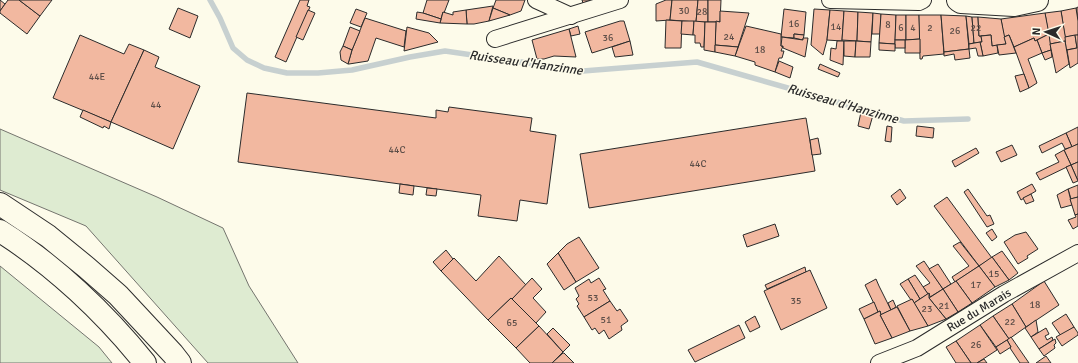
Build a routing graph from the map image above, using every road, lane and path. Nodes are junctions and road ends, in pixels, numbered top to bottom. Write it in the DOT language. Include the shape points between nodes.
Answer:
graph roads {
  1 [pos="536,0"];
  2 [pos="620,0"];
  3 [pos="830,0"];
  4 [pos="923,0"];
  5 [pos="958,0"];
  6 [pos="1037,0"];
  7 [pos="571,16"];
  8 [pos="495,39"];
  9 [pos="0,204"];
  10 [pos="0,231"];
  11 [pos="1078,253"];
  12 [pos="145,363"];
  13 [pos="180,363"];
  14 [pos="879,363"];
  1 -- 7 [label="street"];
  2 -- 7 [label="street"];
  3 -- 4 [label="street"];
  5 -- 6 [label="main road" via="1014,5"];
  7 -- 8 [label="street"];
  9 -- 13 [label="main road" via="48,236 86,267 112,290"];
  10 -- 12 [label="main road" via="69,283 131,345"];
  11 -- 14 [label="street, Rue du Marais" via="1004,294 917,348"];
}
